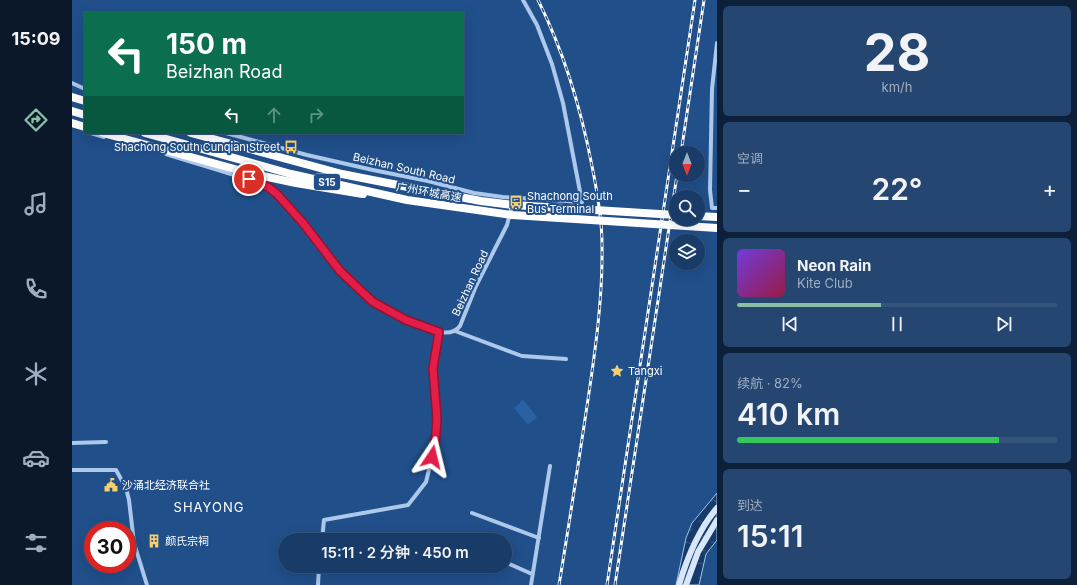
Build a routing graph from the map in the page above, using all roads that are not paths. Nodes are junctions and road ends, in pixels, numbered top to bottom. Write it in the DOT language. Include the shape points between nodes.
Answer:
graph roads {
  1 [pos="523,0"];
  2 [pos="717,42"];
  3 [pos="72,84"];
  4 [pos="84,90"];
  5 [pos="72,96"];
  6 [pos="84,101"];
  7 [pos="72,111"];
  8 [pos="84,115"];
  9 [pos="72,123"];
  10 [pos="72,127"];
  11 [pos="84,128"];
  12 [pos="84,131"];
  13 [pos="94,134"];
  14 [pos="107,134"];
  15 [pos="149,134"];
  16 [pos="195,134"];
  17 [pos="230,134"];
  18 [pos="514,198"];
  19 [pos="407,200"];
  20 [pos="717,208"];
  21 [pos="669,215"];
  22 [pos="705,216"];
  23 [pos="717,217"];
  24 [pos="717,228"];
  25 [pos="455,331"];
  26 [pos="439,332"];
  27 [pos="566,359"];
  28 [pos="106,442"];
  29 [pos="72,443"];
  30 [pos="550,466"];
  31 [pos="72,470"];
  32 [pos="717,508"];
  33 [pos="472,513"];
  34 [pos="717,520"];
  35 [pos="323,533"];
  36 [pos="539,538"];
  37 [pos="512,565"];
  38 [pos="319,573"];
  39 [pos="532,574"];
  40 [pos="679,583"];
  41 [pos="147,585"];
  42 [pos="318,585"];
  43 [pos="530,585"];
  44 [pos="686,585"];
  1 -- 18 [label="street, Beizhan South Road" via="538,25 552,64 582,202"];
  2 -- 20 [label="street" via="712,89 710,190 712,208"];
  3 -- 4 [label="street"];
  5 -- 6 [label="highway"];
  7 -- 8 [label="highway"];
  9 -- 11 [label="highway"];
  10 -- 12 [label="street"];
  13 -- 26 [label="street, Beizhan Road" via="249,179 268,187 293,212 340,271 361,292 397,316"];
  14 -- 19 [label="highway, bridge" via="253,174"];
  15 -- 19 [label="highway, 广州环城高速 / S15, bridge" via="291,174"];
  16 -- 21 [label="highway, 广州环城高速 / S15, bridge" via="342,174 428,191 513,205"];
  17 -- 18 [label="street, Beizhan South Road" via="306,155 463,191"];
  18 -- 25 [label="street, Beizhan Road" via="507,226 476,286 460,326"];
  19 -- 24 [label="highway, 广州环城高速 / S15, bridge" via="512,215"];
  22 -- 23 [label="highway"];
  25 -- 26 [label="street, Beizhan Road"];
  25 -- 27 [label="street" via="522,356"];
  26 -- 35 [label="street" via="433,368 437,419 435,445 426,482 408,505 324,520"];
  28 -- 29 [label="street"];
  30 -- 36 [label="street"];
  31 -- 41 [label="street" via="116,470 126,488 134,543"];
  32 -- 40 [label="main road" via="691,550"];
  33 -- 36 [label="street"];
  34 -- 44 [label="main road" via="698,552"];
  36 -- 39 [label="street"];
  37 -- 39 [label="street"];
  38 -- 42 [label="street"];
  39 -- 43 [label="street"];
}
